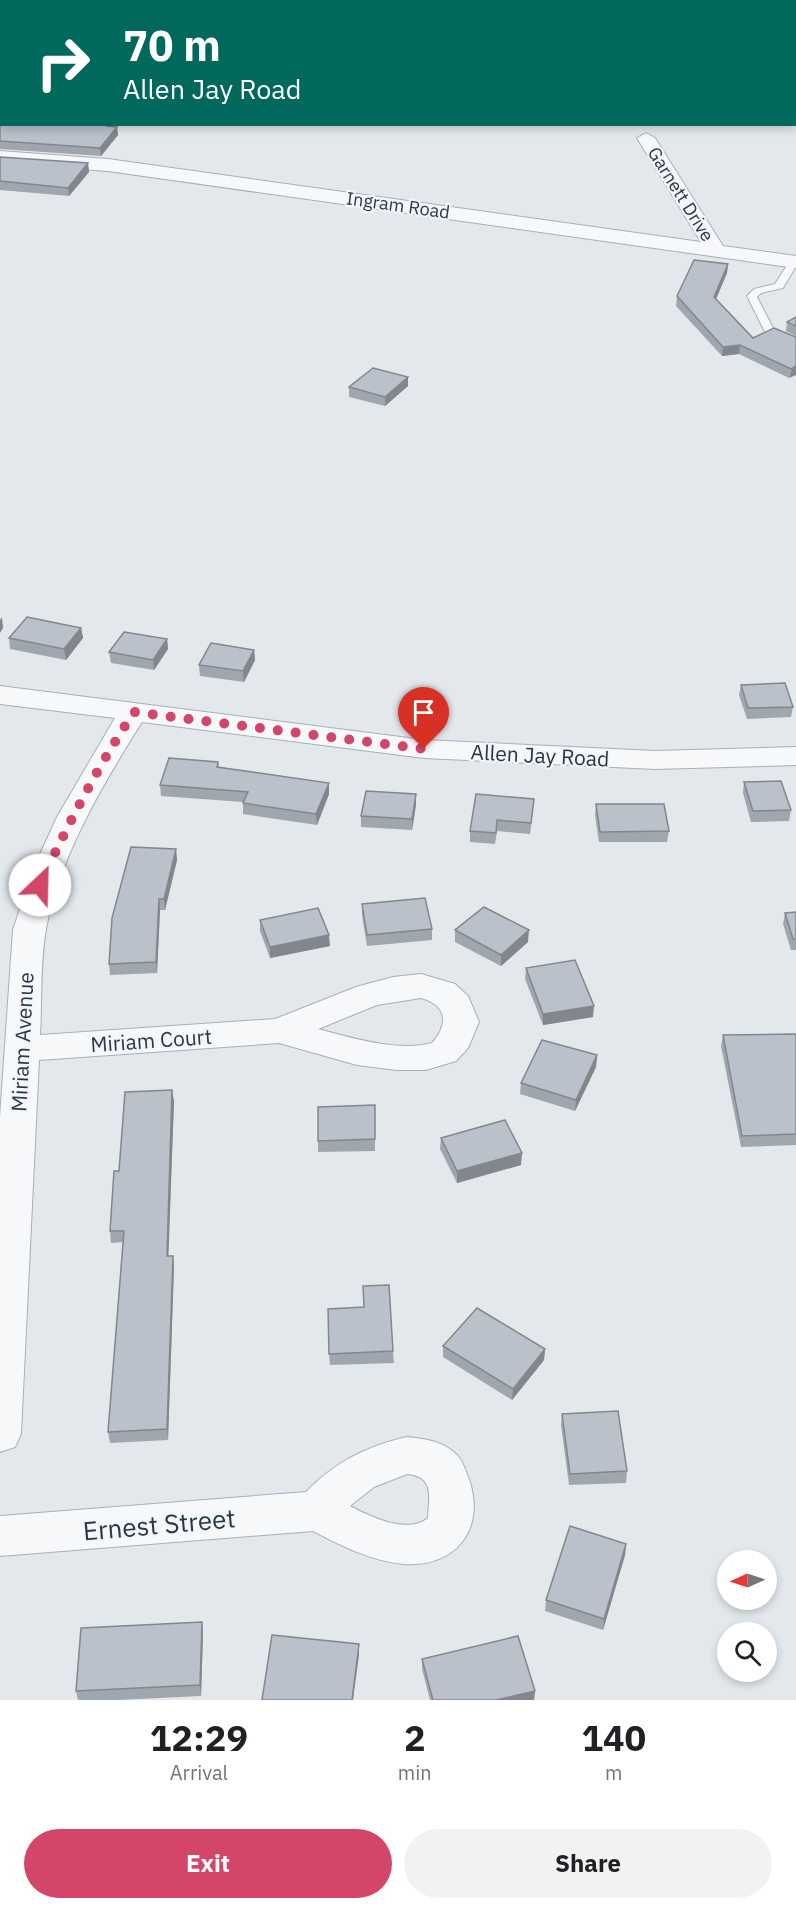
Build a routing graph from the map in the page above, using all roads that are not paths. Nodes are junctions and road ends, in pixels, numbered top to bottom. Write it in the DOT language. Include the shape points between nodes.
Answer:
graph roads {
  1 [pos="646,138"];
  2 [pos="0,157"];
  3 [pos="716,251"];
  4 [pos="795,261"];
  5 [pos="796,342"];
  6 [pos="0,695"];
  7 [pos="134,712"];
  8 [pos="796,756"];
  9 [pos="279,1031"];
  10 [pos="22,1049"];
  11 [pos="0,1434"];
  12 [pos="317,1511"];
  13 [pos="0,1536"];
  1 -- 3 [label="street, Garnett Drive"];
  2 -- 3 [label="street, Ingram Road" via="108,165"];
  3 -- 4 [label="street, Ingram Road"];
  4 -- 5 [label="lane" via="779,286 752,296 769,330"];
  6 -- 7 [label="street, Allen Jay Road"];
  7 -- 8 [label="street, Allen Jay Road" via="435,750 655,760"];
  7 -- 10 [label="street, Miriam Avenue" via="69,821 40,885 29,930"];
  9 -- 10 [label="street, Miriam Court"];
  10 -- 11 [label="street, Miriam Avenue"];
  12 -- 13 [label="street, Ernest Street"];
}
